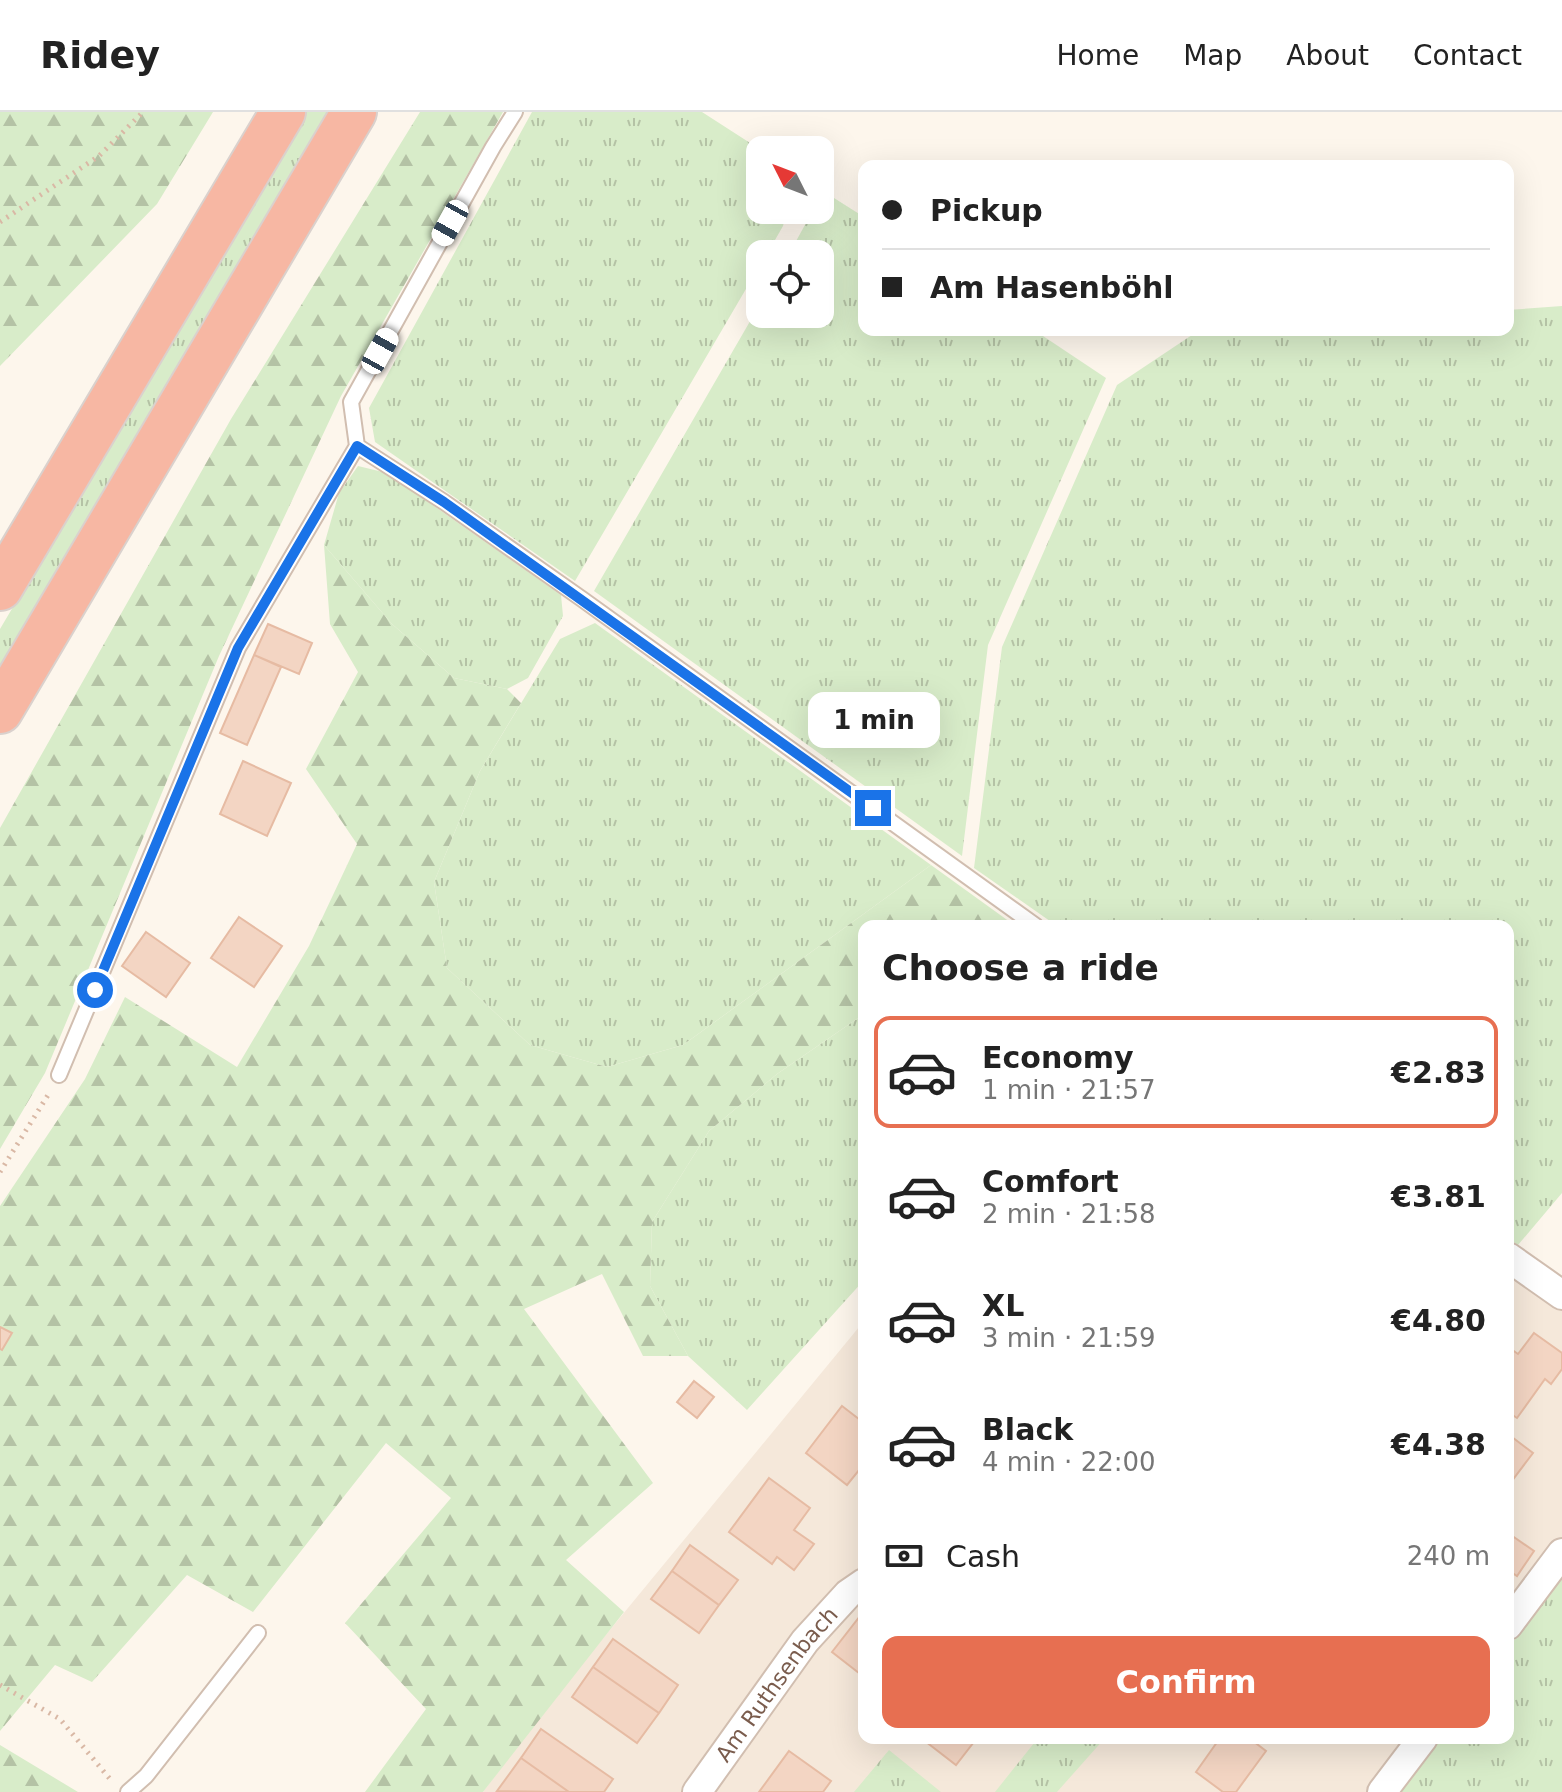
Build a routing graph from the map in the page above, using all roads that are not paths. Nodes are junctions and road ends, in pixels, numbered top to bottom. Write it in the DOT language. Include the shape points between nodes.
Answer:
graph roads {
  1 [pos="283,112"];
  2 [pos="354,112"];
  3 [pos="515,112"];
  4 [pos="357,446"];
  5 [pos="5,577"];
  6 [pos="0,711"];
  7 [pos="1028,920"];
  8 [pos="59,1075"];
  9 [pos="1514,1261"];
  10 [pos="1562,1295"];
  11 [pos="1562,1553"];
  12 [pos="858,1587"];
  13 [pos="1514,1617"];
  14 [pos="258,1633"];
  15 [pos="1418,1744"];
  16 [pos="128,1792"];
  17 [pos="697,1792"];
  18 [pos="1382,1792"];
  1 -- 5 [label="highway"];
  2 -- 6 [label="highway"];
  3 -- 4 [label="lane" via="351,402"];
  4 -- 7 [label="lane" via="469,520"];
  4 -- 8 [label="lane" via="238,648"];
  9 -- 10 [label="street"];
  11 -- 13 [label="street"];
  12 -- 17 [label="street, Am Ruthsenbach" via="805,1641"];
  14 -- 16 [label="lane"];
  15 -- 18 [label="street"];
}
